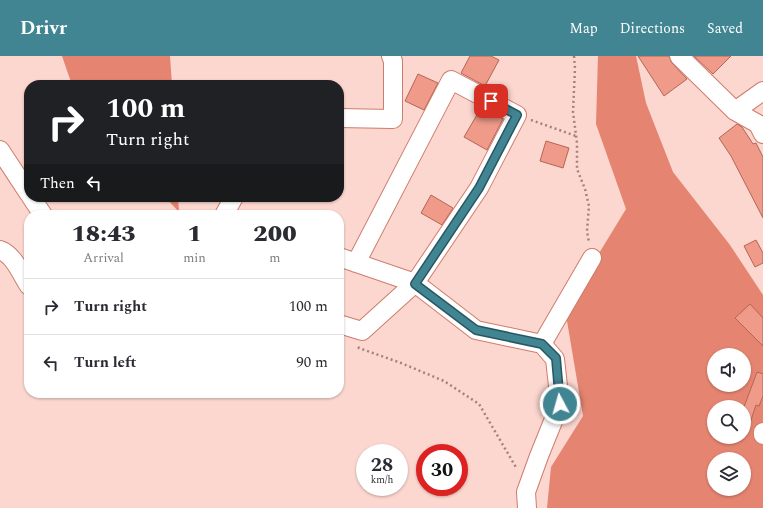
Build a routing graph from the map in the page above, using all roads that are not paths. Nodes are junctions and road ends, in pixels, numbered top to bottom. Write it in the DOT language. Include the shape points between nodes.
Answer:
graph roads {
  1 [pos="391,56"];
  2 [pos="679,56"];
  3 [pos="763,90"];
  4 [pos="735,111"];
  5 [pos="344,118"];
  6 [pos="763,134"];
  7 [pos="0,150"];
  8 [pos="24,186"];
  9 [pos="0,250"];
  10 [pos="592,258"];
  11 [pos="344,259"];
  12 [pos="356,263"];
  13 [pos="24,278"];
  14 [pos="415,284"];
  15 [pos="344,326"];
  16 [pos="542,344"];
  17 [pos="527,508"];
  1 -- 5 [label="street" via="394,61 393,120"];
  2 -- 4 [label="street"];
  3 -- 4 [label="street"];
  4 -- 6 [label="street" via="758,124"];
  7 -- 8 [label="street"];
  9 -- 13 [label="street" via="11,257"];
  10 -- 16 [label="street"];
  11 -- 12 [label="street"];
  12 -- 14 [label="street"];
  12 -- 14 [label="street" via="451,80 517,115 479,188"];
  14 -- 15 [label="street" via="362,330"];
  14 -- 16 [label="street" via="476,330"];
  16 -- 17 [label="street" via="556,358 560,404 526,492"];
}
